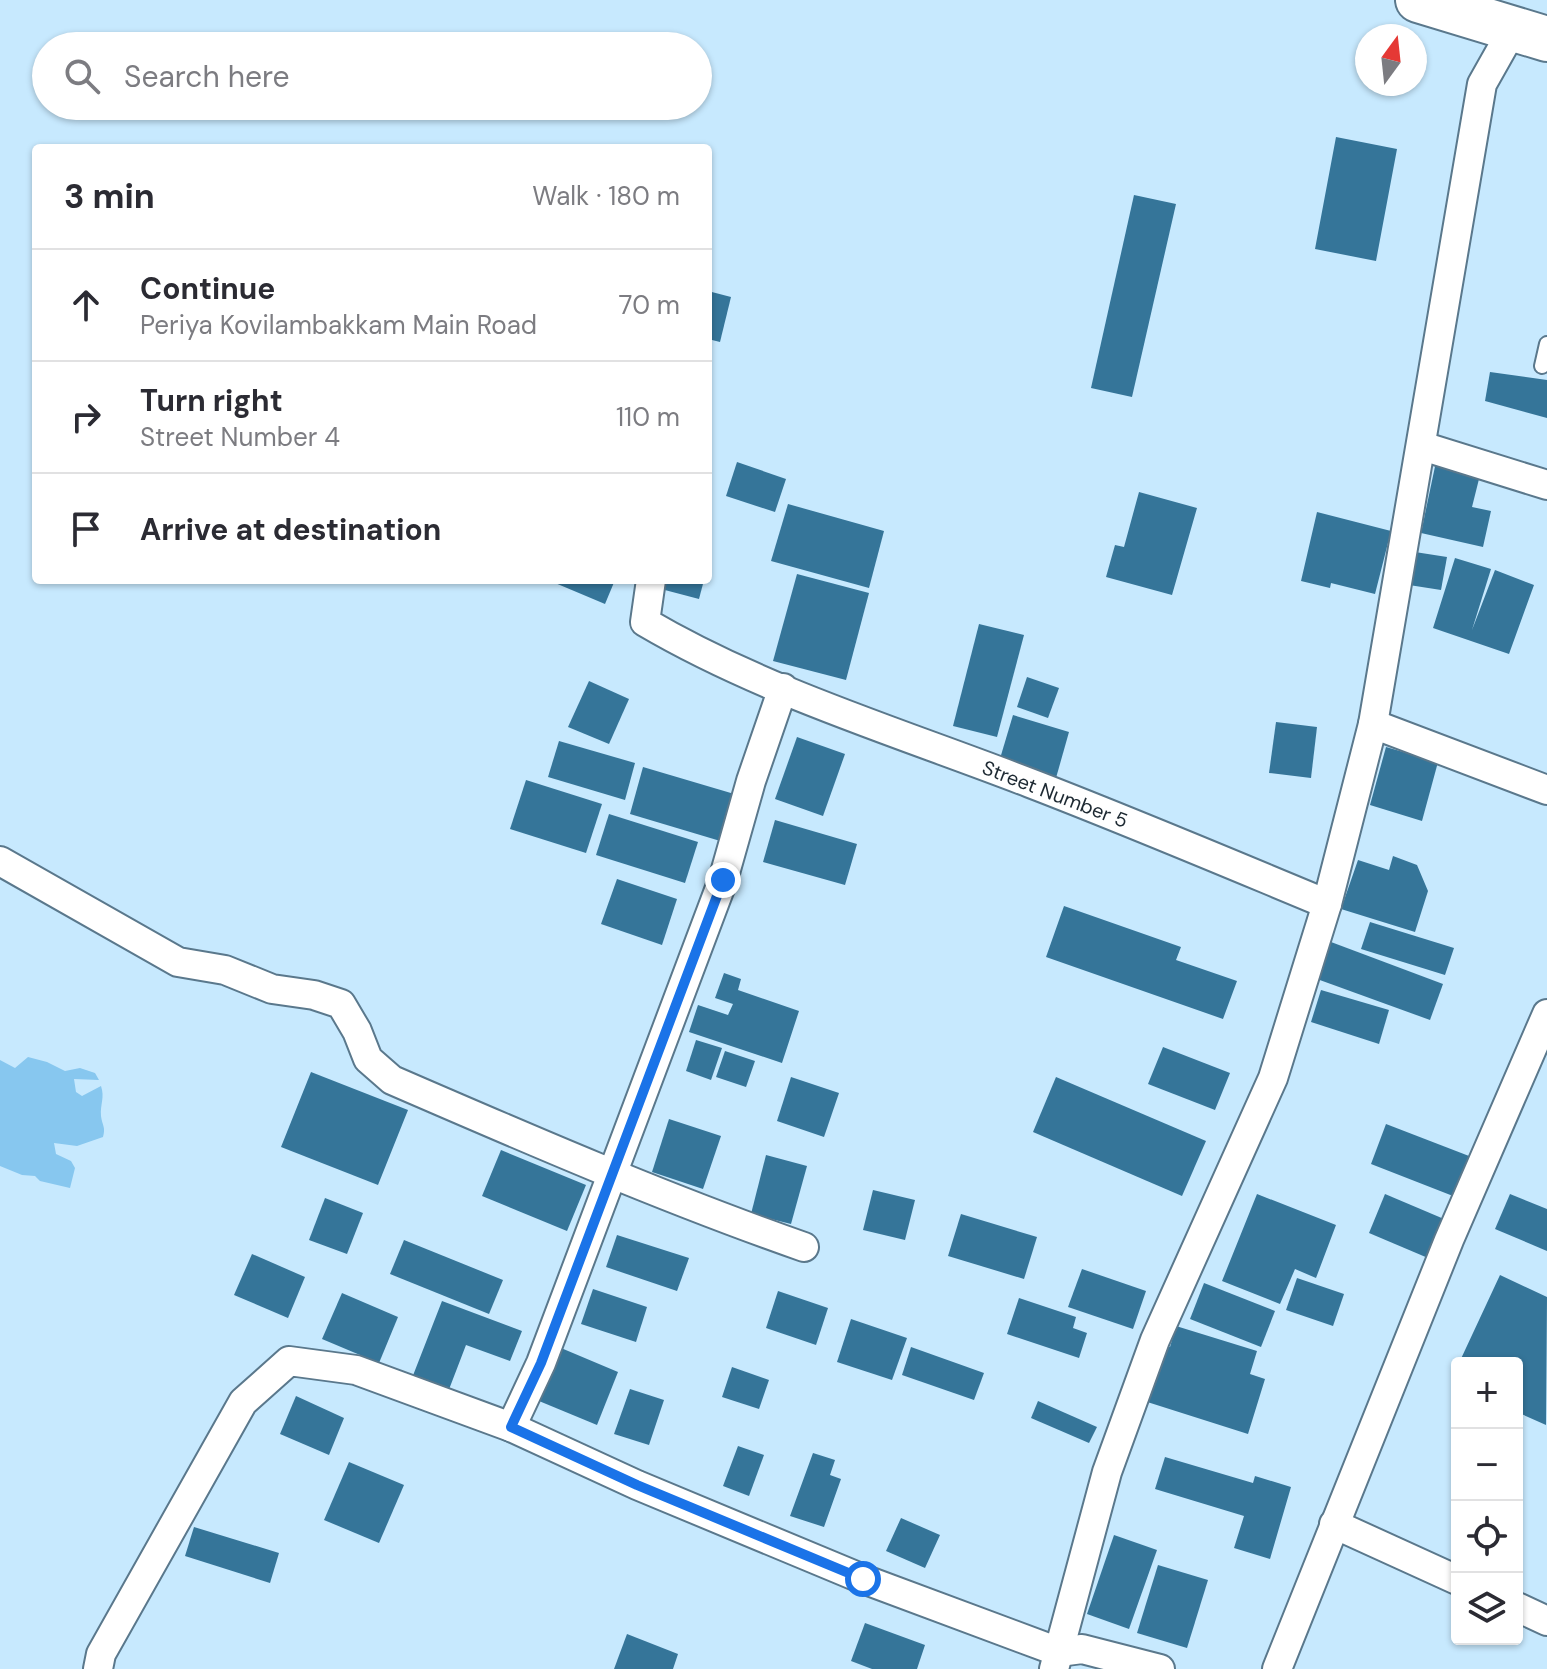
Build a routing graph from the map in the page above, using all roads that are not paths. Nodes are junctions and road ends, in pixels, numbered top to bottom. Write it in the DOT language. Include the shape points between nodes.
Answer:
graph roads {
  1 [pos="1418,0"];
  2 [pos="1530,34"];
  3 [pos="1547,344"];
  4 [pos="1542,366"];
  5 [pos="1422,446"];
  6 [pos="1547,485"];
  7 [pos="650,584"];
  8 [pos="783,688"];
  9 [pos="1373,724"];
  10 [pos="1547,790"];
  11 [pos="0,861"];
  12 [pos="1327,904"];
  13 [pos="1547,1014"];
  14 [pos="1537,1065"];
  15 [pos="612,1174"];
  16 [pos="804,1247"];
  17 [pos="511,1427"];
  18 [pos="1334,1524"];
  19 [pos="1451,1577"];
  20 [pos="1523,1610"];
  21 [pos="1547,1621"];
  22 [pos="1056,1661"];
  23 [pos="98,1669"];
  24 [pos="1160,1669"];
  25 [pos="1277,1669"];
  1 -- 2 [label="main road"];
  2 -- 5 [label="street" via="1482,84"];
  3 -- 4 [label="lane"];
  5 -- 6 [label="street"];
  5 -- 9 [label="street"];
  7 -- 8 [label="street, Street Number 5" via="645,622"];
  8 -- 12 [label="street, Street Number 5"];
  8 -- 15 [label="street" via="723,880"];
  9 -- 10 [label="street"];
  9 -- 12 [label="street"];
  11 -- 15 [label="street" via="178,962 341,1004 368,1059 392,1080"];
  12 -- 22 [label="street" via="1273,1078 1155,1340 1112,1457"];
  13 -- 14 [label="street"];
  14 -- 18 [label="street" via="1449,1240"];
  15 -- 16 [label="street"];
  15 -- 17 [label="street" via="541,1363"];
  17 -- 22 [label="street"];
  17 -- 23 [label="street" via="356,1370 289,1361 243,1402 101,1654"];
  18 -- 19 [label="street"];
  18 -- 25 [label="street"];
  20 -- 21 [label="street"];
  22 -- 24 [label="street" via="1082,1649"];
}
